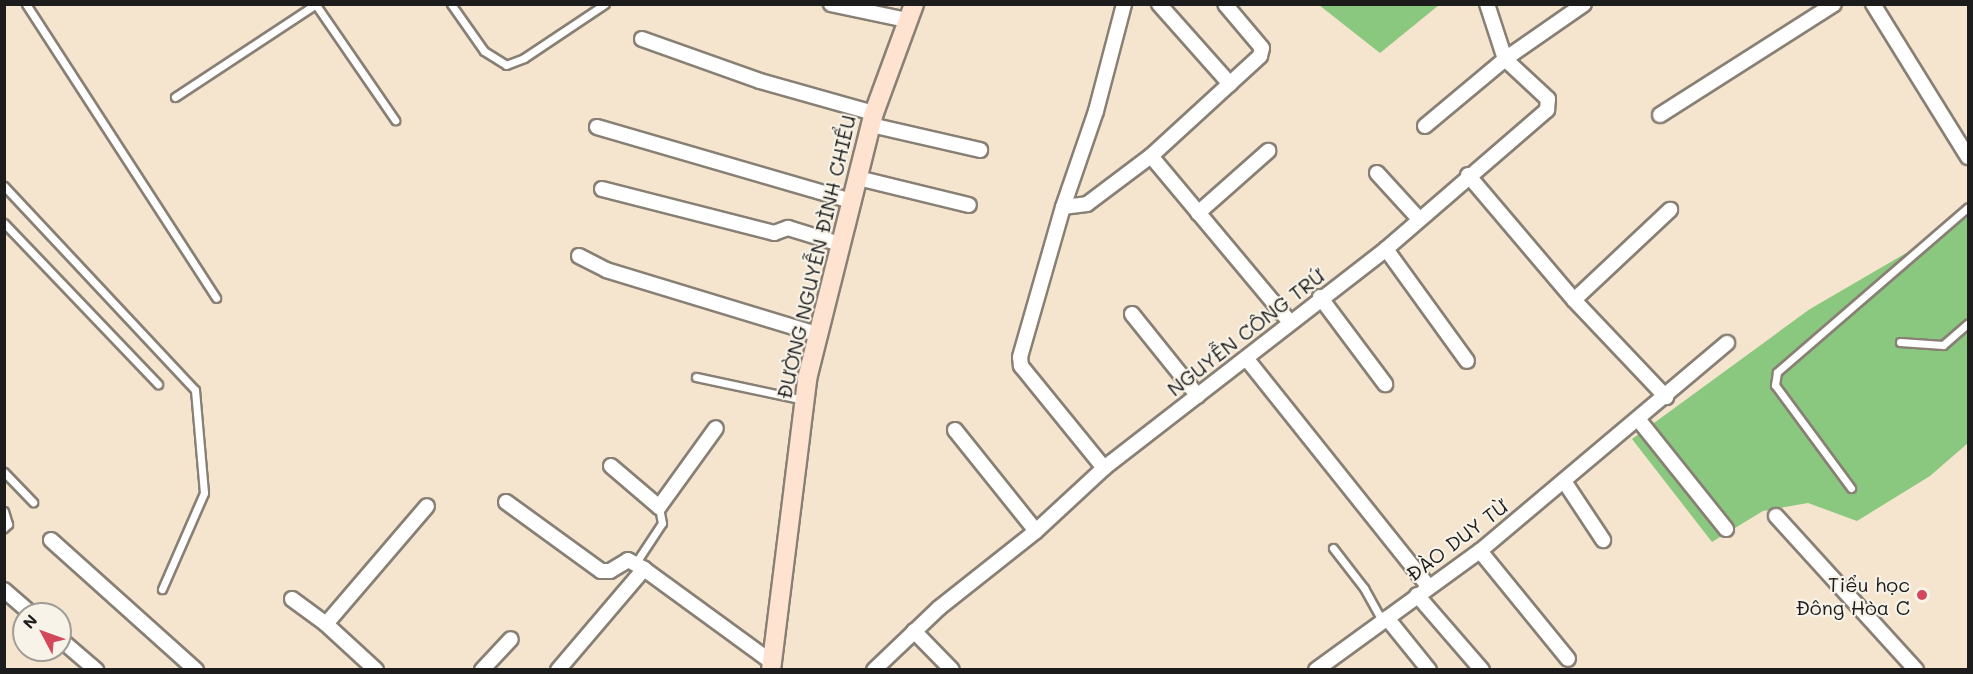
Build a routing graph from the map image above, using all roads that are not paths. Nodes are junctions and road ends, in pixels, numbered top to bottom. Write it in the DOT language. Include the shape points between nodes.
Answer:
graph roads {
  1 [pos="26,4"];
  2 [pos="451,4"];
  3 [pos="606,4"];
  4 [pos="831,4"];
  5 [pos="1124,4"];
  6 [pos="1159,4"];
  7 [pos="1225,4"];
  8 [pos="1487,4"];
  9 [pos="1584,4"];
  10 [pos="1834,4"];
  11 [pos="1873,4"];
  12 [pos="316,5"];
  13 [pos="1567,9"];
  14 [pos="910,12"];
  15 [pos="642,39"];
  16 [pos="1506,59"];
  17 [pos="1230,84"];
  18 [pos="175,97"];
  19 [pos="1660,115"];
  20 [pos="872,119"];
  21 [pos="395,120"];
  22 [pos="1425,126"];
  23 [pos="597,127"];
  24 [pos="980,150"];
  25 [pos="1268,151"];
  26 [pos="1151,156"];
  27 [pos="1968,157"];
  28 [pos="1377,173"];
  29 [pos="1468,175"];
  30 [pos="858,178"];
  31 [pos="4,186"];
  32 [pos="602,189"];
  33 [pos="851,201"];
  34 [pos="969,205"];
  35 [pos="1062,207"];
  36 [pos="1968,207"];
  37 [pos="1670,210"];
  38 [pos="1198,213"];
  39 [pos="1419,219"];
  40 [pos="4,223"];
  41 [pos="840,243"];
  42 [pos="1386,249"];
  43 [pos="579,256"];
  44 [pos="1320,297"];
  45 [pos="216,298"];
  46 [pos="1574,300"];
  47 [pos="1132,314"];
  48 [pos="1290,322"];
  49 [pos="1968,323"];
  50 [pos="817,334"];
  51 [pos="1900,342"];
  52 [pos="1727,343"];
  53 [pos="1246,358"];
  54 [pos="1467,361"];
  55 [pos="696,377"];
  56 [pos="158,384"];
  57 [pos="1384,384"];
  58 [pos="1198,396"];
  59 [pos="1666,397"];
  60 [pos="804,400"];
  61 [pos="1638,419"];
  62 [pos="716,428"];
  63 [pos="955,430"];
  64 [pos="611,466"];
  65 [pos="1104,468"];
  66 [pos="4,472"];
  67 [pos="1564,482"];
  68 [pos="1851,488"];
  69 [pos="33,502"];
  70 [pos="506,502"];
  71 [pos="427,506"];
  72 [pos="659,507"];
  73 [pos="4,511"];
  74 [pos="1776,516"];
  75 [pos="4,528"];
  76 [pos="1726,529"];
  77 [pos="1036,531"];
  78 [pos="51,540"];
  79 [pos="1603,540"];
  80 [pos="1333,548"];
  81 [pos="1480,551"];
  82 [pos="639,566"];
  83 [pos="1429,587"];
  84 [pos="162,589"];
  85 [pos="4,590"];
  86 [pos="1417,595"];
  87 [pos="292,599"];
  88 [pos="18,602"];
  89 [pos="1385,620"];
  90 [pos="326,624"];
  91 [pos="914,631"];
  92 [pos="511,639"];
  93 [pos="72,649"];
  94 [pos="1568,659"];
  95 [pos="775,667"];
  96 [pos="96,669"];
  97 [pos="196,669"];
  98 [pos="376,669"];
  99 [pos="482,669"];
  100 [pos="558,669"];
  101 [pos="874,669"];
  102 [pos="952,669"];
  103 [pos="1316,669"];
  104 [pos="1429,669"];
  105 [pos="1482,669"];
  106 [pos="1916,669"];
  1 -- 45 [label="lane"];
  2 -- 3 [label="lane" via="484,51 506,65 524,58"];
  4 -- 14 [label="street"];
  5 -- 35 [label="street" via="1096,111"];
  6 -- 17 [label="street"];
  7 -- 17 [label="street" via="1263,52"];
  8 -- 16 [label="street, NGUYỄN CÔNG TRỨ"];
  9 -- 13 [label="street"];
  10 -- 19 [label="street"];
  11 -- 27 [label="street"];
  12 -- 18 [label="lane"];
  12 -- 21 [label="lane"];
  13 -- 16 [label="street"];
  14 -- 20 [label="street, ĐƯỜNG NGUYỄN ĐÌNH CHIỂU"];
  15 -- 20 [label="street"];
  16 -- 22 [label="street"];
  16 -- 29 [label="street, NGUYỄN CÔNG TRỨ" via="1549,104 1547,110"];
  17 -- 26 [label="street"];
  20 -- 24 [label="street"];
  20 -- 30 [label="street, ĐƯỜNG NGUYỄN ĐÌNH CHIỂU"];
  23 -- 33 [label="street"];
  25 -- 38 [label="street"];
  26 -- 35 [label="street" via="1087,204"];
  26 -- 38 [label="street"];
  28 -- 39 [label="street"];
  29 -- 39 [label="street, NGUYỄN CÔNG TRỨ"];
  29 -- 46 [label="street"];
  30 -- 33 [label="street, ĐƯỜNG NGUYỄN ĐÌNH CHIỂU"];
  30 -- 34 [label="street"];
  31 -- 84 [label="lane" via="189,378 195,390 204,493"];
  32 -- 41 [label="street" via="774,234 788,228"];
  33 -- 41 [label="street, ĐƯỜNG NGUYỄN ĐÌNH CHIỂU"];
  35 -- 65 [label="street" via="1021,366"];
  36 -- 68 [label="lane" via="1777,372 1775,385"];
  37 -- 46 [label="street"];
  38 -- 48 [label="street"];
  39 -- 42 [label="street, NGUYỄN CÔNG TRỨ"];
  40 -- 56 [label="lane"];
  41 -- 50 [label="street, ĐƯỜNG NGUYỄN ĐÌNH CHIỂU"];
  42 -- 44 [label="street, NGUYỄN CÔNG TRỨ"];
  42 -- 54 [label="street"];
  43 -- 50 [label="street" via="606,270"];
  44 -- 48 [label="street, NGUYỄN CÔNG TRỨ"];
  44 -- 57 [label="street"];
  46 -- 59 [label="street"];
  47 -- 58 [label="street"];
  48 -- 53 [label="street, NGUYỄN CÔNG TRỨ"];
  49 -- 51 [label="lane" via="1943,345"];
  50 -- 60 [label="street, ĐƯỜNG NGUYỄN ĐÌNH CHIỂU"];
  52 -- 59 [label="street, ĐÀO DUY TỪ"];
  53 -- 58 [label="street, NGUYỄN CÔNG TRỨ"];
  53 -- 83 [label="street"];
  55 -- 60 [label="lane"];
  58 -- 65 [label="street, NGUYỄN CÔNG TRỨ"];
  59 -- 61 [label="street, ĐÀO DUY TỪ"];
  60 -- 95 [label="street, ĐƯỜNG NGUYỄN ĐÌNH CHIỂU"];
  61 -- 67 [label="street, ĐÀO DUY TỪ"];
  61 -- 76 [label="street"];
  62 -- 72 [label="street"];
  63 -- 77 [label="street"];
  64 -- 72 [label="street"];
  65 -- 77 [label="street, NGUYỄN CÔNG TRỨ"];
  66 -- 69 [label="lane"];
  67 -- 79 [label="street"];
  67 -- 81 [label="street, ĐÀO DUY TỪ"];
  70 -- 82 [label="street" via="601,571 610,571 621,562"];
  71 -- 90 [label="street"];
  72 -- 82 [label="lane" via="662,524"];
  73 -- 75 [label="lane" via="8,524"];
  74 -- 106 [label="street"];
  77 -- 91 [label="street, NGUYỄN CÔNG TRỨ"];
  78 -- 97 [label="street"];
  80 -- 89 [label="lane"];
  81 -- 83 [label="street, ĐÀO DUY TỪ"];
  81 -- 94 [label="street"];
  82 -- 95 [label="street"];
  82 -- 100 [label="street"];
  83 -- 86 [label="street, ĐÀO DUY TỪ"];
  85 -- 88 [label="street"];
  86 -- 89 [label="street, ĐÀO DUY TỪ"];
  86 -- 105 [label="street"];
  87 -- 90 [label="street"];
  89 -- 103 [label="street, ĐÀO DUY TỪ"];
  89 -- 104 [label="street"];
  90 -- 98 [label="street"];
  91 -- 101 [label="street, NGUYỄN CÔNG TRỨ"];
  91 -- 102 [label="street"];
  92 -- 99 [label="street"];
  93 -- 96 [label="street"];
}
